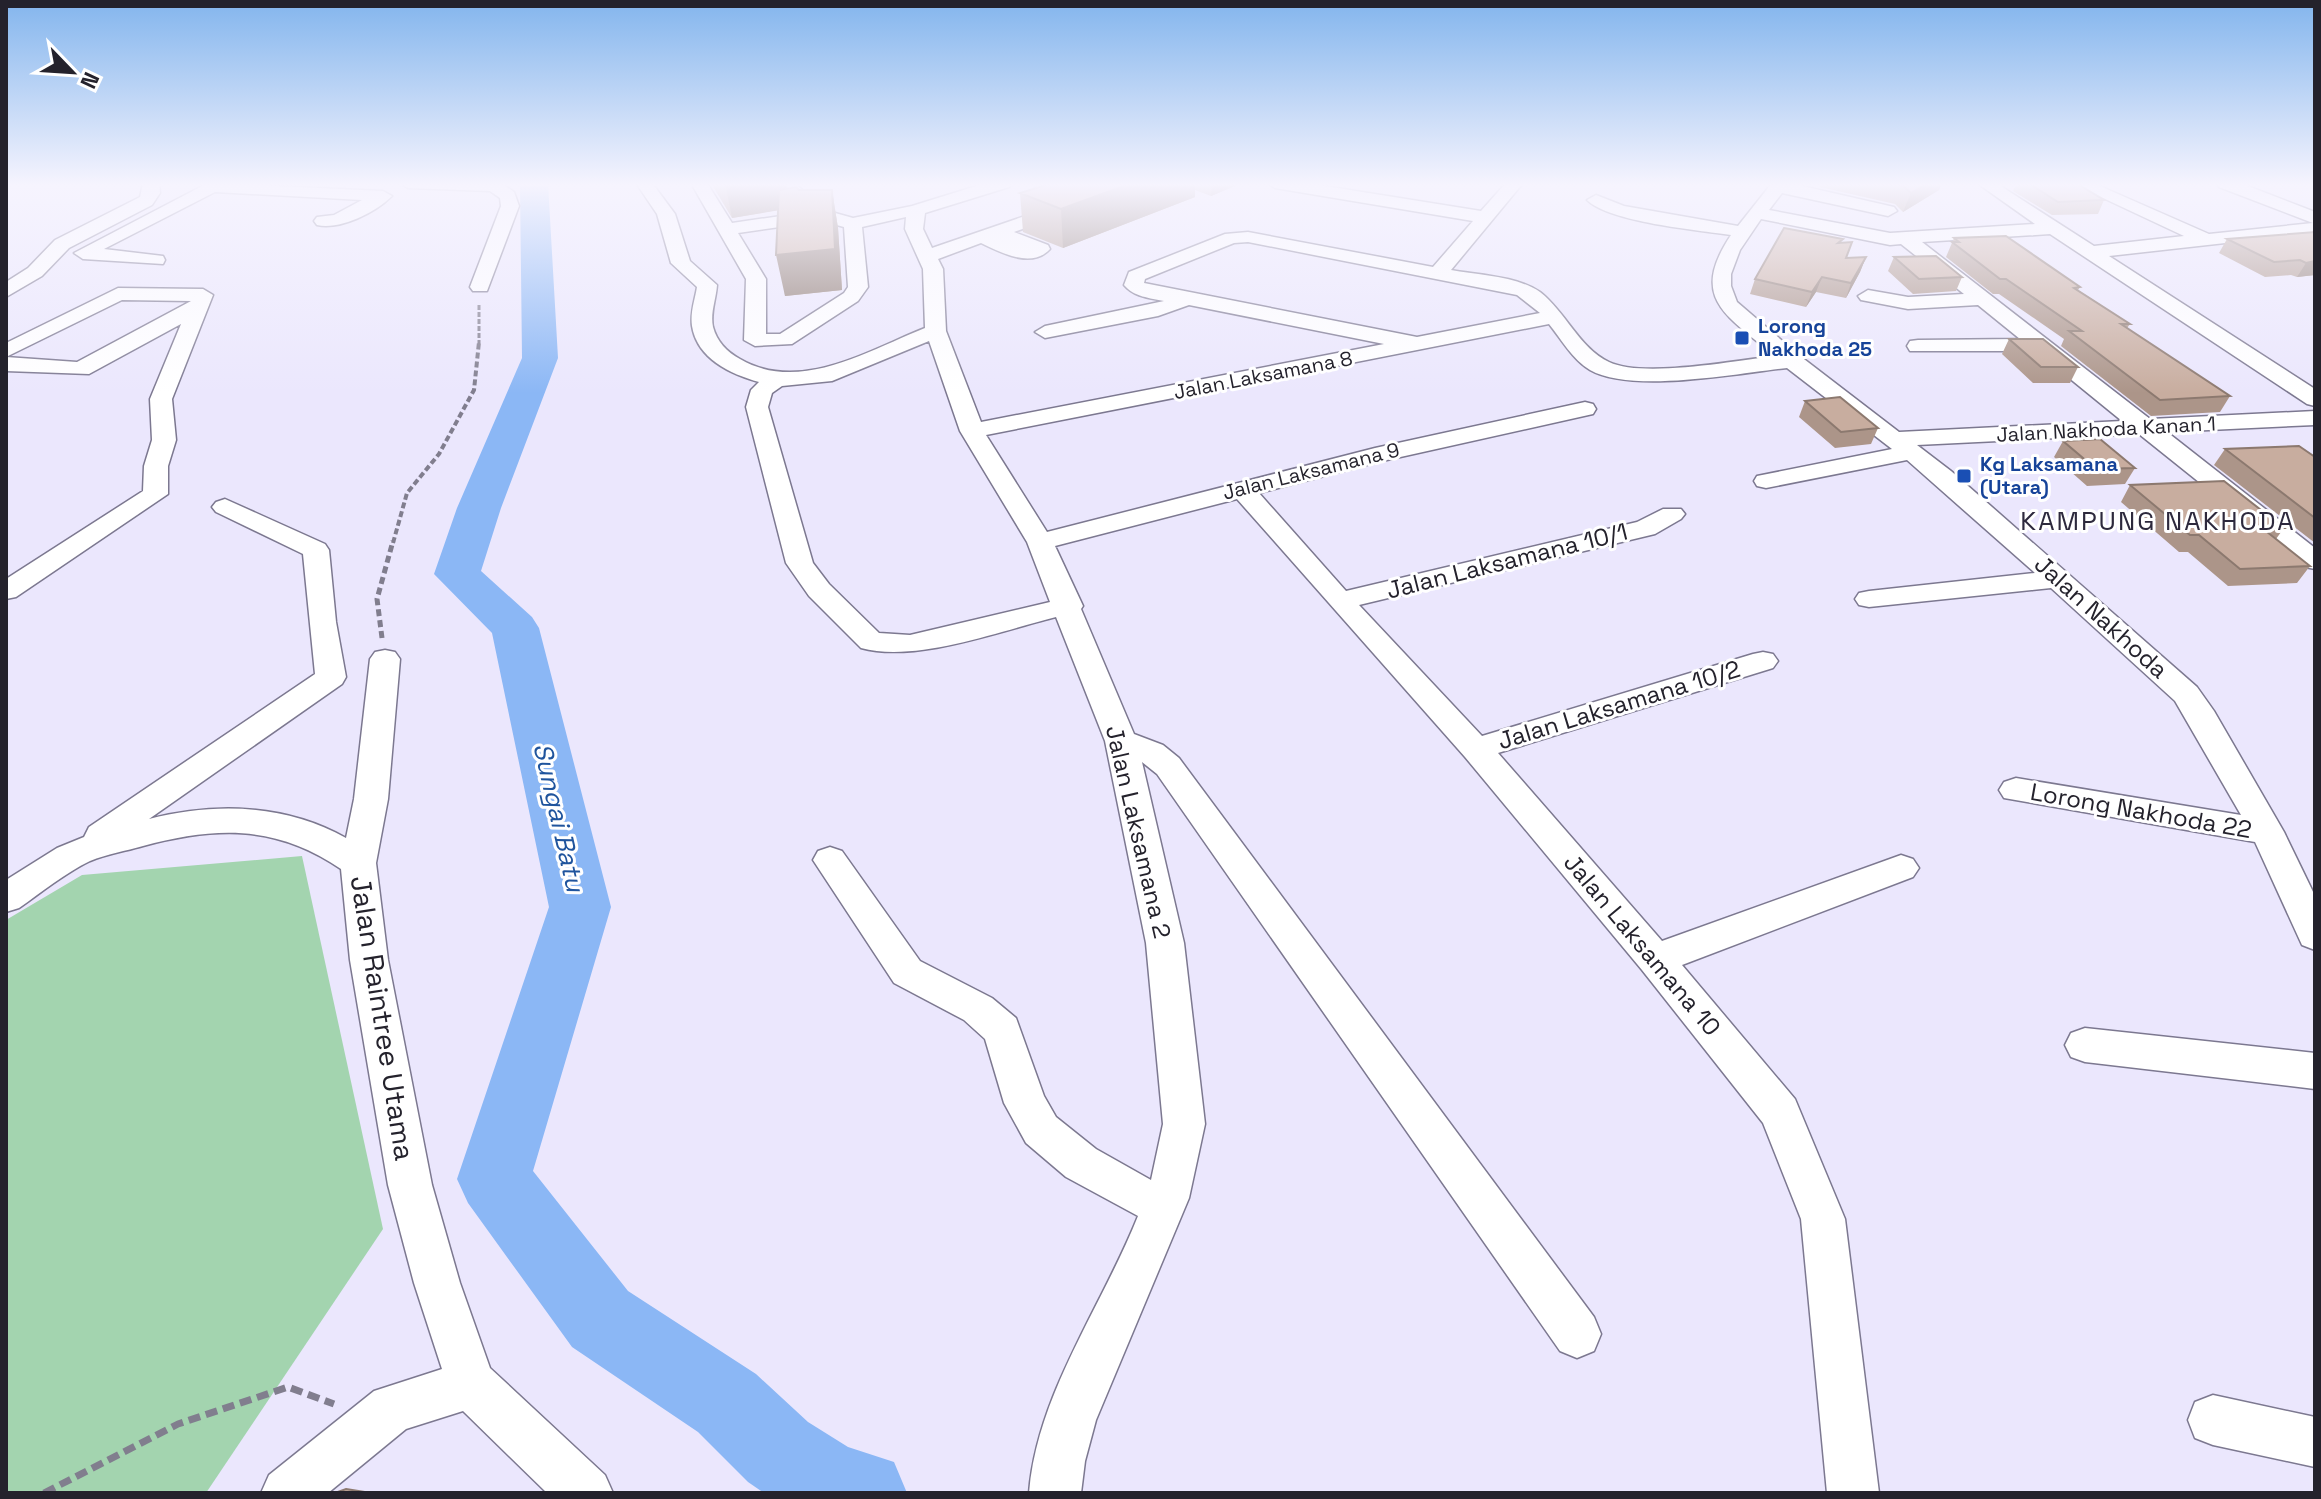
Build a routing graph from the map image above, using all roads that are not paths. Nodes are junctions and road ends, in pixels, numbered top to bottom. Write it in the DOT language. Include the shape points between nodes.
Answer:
graph roads {
  1 [pos="53,253"];
  2 [pos="83,253"];
  3 [pos="493,253"];
  4 [pos="678,253"];
  5 [pos="740,253"];
  6 [pos="855,253"];
  7 [pos="926,253"];
  8 [pos="936,253"];
  9 [pos="1194,253"];
  10 [pos="1332,253"];
  11 [pos="1454,253"];
  12 [pos="1732,253"];
  13 [pos="1924,253"];
  14 [pos="2092,253"];
  15 [pos="927,256"];
  16 [pos="156,260"];
  17 [pos="6,271"];
  18 [pos="35,272"];
  19 [pos="63,273"];
  20 [pos="1438,273"];
  21 [pos="480,287"];
  22 [pos="6,291"];
  23 [pos="1868,296"];
  24 [pos="1982,299"];
  25 [pos="1185,300"];
  26 [pos="198,307"];
  27 [pos="1553,317"];
  28 [pos="936,331"];
  29 [pos="1045,332"];
  30 [pos="1418,344"];
  31 [pos="2039,345"];
  32 [pos="1918,346"];
  33 [pos="6,351"];
  34 [pos="179,353"];
  35 [pos="1792,361"];
  36 [pos="6,364"];
  37 [pos="81,369"];
  38 [pos="776,380"];
  39 [pos="2315,399"];
  40 [pos="1585,409"];
  41 [pos="2315,418"];
  42 [pos="2143,427"];
  43 [pos="972,431"];
  44 [pos="1905,445"];
  45 [pos="1766,481"];
  46 [pos="1241,488"];
  47 [pos="225,507"];
  48 [pos="1672,514"];
  49 [pos="1040,542"];
  50 [pos="2315,561"];
  51 [pos="2058,579"];
  52 [pos="6,591"];
  53 [pos="1869,599"];
  54 [pos="1340,601"];
  55 [pos="1069,606"];
  56 [pos="385,659"];
  57 [pos="1763,661"];
  58 [pos="1121,741"];
  59 [pos="1476,749"];
  60 [pos="2016,790"];
  61 [pos="2267,832"];
  62 [pos="78,852"];
  63 [pos="830,860"];
  64 [pos="358,863"];
  65 [pos="1901,868"];
  66 [pos="2301,874"];
  67 [pos="6,898"];
  68 [pos="2315,935"];
  69 [pos="1655,959"];
  70 [pos="2085,1045"];
  71 [pos="2315,1071"];
  72 [pos="1164,1206"];
  73 [pos="1577,1334"];
  74 [pos="471,1384"];
  75 [pos="2213,1420"];
  76 [pos="2315,1442"];
  77 [pos="287,1493"];
  78 [pos="587,1493"];
  79 [pos="1055,1493"];
  80 [pos="1853,1493"];
  1 -- 18 [label="street"];
  2 -- 16 [label="street"];
  3 -- 21 [label="street"];
  4 -- 38 [label="street" via="681,263 707,285 702,310 705,339 715,353"];
  5 -- 6 [label="street" via="756,279 755,340 773,342 785,340 855,293"];
  7 -- 15 [label="street, Jalan Laksamana 2"];
  8 -- 15 [label="street"];
  9 -- 25 [label="street" via="1136,276 1134,285"];
  10 -- 20 [label="street"];
  11 -- 20 [label="street"];
  12 -- 35 [label="street, Jalan Nakhoda" via="1721,274 1723,295 1737,315"];
  13 -- 24 [label="street"];
  14 -- 39 [label="street"];
  15 -- 28 [label="street, Jalan Laksamana 2" via="933,269"];
  17 -- 18 [label="street"];
  18 -- 19 [label="street"];
  18 -- 22 [label="street"];
  20 -- 27 [label="street" via="1523,290 1538,298"];
  23 -- 24 [label="street" via="1908,303"];
  24 -- 31 [label="street"];
  25 -- 29 [label="street"];
  25 -- 30 [label="street"];
  26 -- 33 [label="street" via="203,295 118,282"];
  26 -- 34 [label="street"];
  26 -- 37 [label="street"];
  27 -- 30 [label="street, Jalan Laksamana 8"];
  27 -- 35 [label="street" via="1598,366 1615,373"];
  28 -- 38 [label="street" via="824,376"];
  28 -- 43 [label="street, Jalan Laksamana 2"];
  30 -- 43 [label="street, Jalan Laksamana 8"];
  31 -- 32 [label="street"];
  31 -- 42 [label="street"];
  34 -- 37 [label="street"];
  34 -- 52 [label="street" via="161,399 164,440 155,494"];
  35 -- 44 [label="street, Jalan Nakhoda"];
  36 -- 37 [label="street"];
  38 -- 55 [label="street" via="762,390 757,407 800,563 871,642 910,644"];
  40 -- 46 [label="street, Jalan Laksamana 9"];
  41 -- 42 [label="street, Jalan Nakhoda Kanan 1"];
  42 -- 44 [label="street, Jalan Nakhoda Kanan 1"];
  42 -- 50 [label="street"];
  43 -- 49 [label="street, Jalan Laksamana 2"];
  44 -- 45 [label="street, Jalan Nakhoda Kanan 1"];
  44 -- 51 [label="street, Jalan Nakhoda"];
  46 -- 49 [label="street, Jalan Laksamana 9"];
  46 -- 54 [label="street, Jalan Laksamana 10"];
  47 -- 62 [label="street" via="316,550 331,677"];
  48 -- 54 [label="street, Jalan Laksamana 10/1" via="1646,528"];
  49 -- 55 [label="street, Jalan Laksamana 2"];
  51 -- 53 [label="street"];
  51 -- 61 [label="street, Jalan Nakhoda" via="2186,694"];
  54 -- 59 [label="street, Jalan Laksamana 10"];
  55 -- 58 [label="street, Jalan Laksamana 2"];
  56 -- 64 [label="street" via="371,799"];
  57 -- 59 [label="street, Jalan Laksamana 10/2"];
  58 -- 72 [label="street, Jalan Laksamana 2" via="1165,943 1184,1124"];
  58 -- 73 [label="street" via="1168,766"];
  59 -- 69 [label="street, Jalan Laksamana 10"];
  60 -- 61 [label="street, Lorong Nakhoda 22"];
  61 -- 66 [label="street, Jalan Nakhoda"];
  62 -- 64 [label="street, Jalan Raintree Utama" via="208,819 254,820 333,843"];
  62 -- 67 [label="street, Jalan Raintree Utama"];
  63 -- 72 [label="street" via="907,972 978,1009 1002,1030 1025,1103 1041,1130 1081,1163"];
  64 -- 74 [label="street, Jalan Raintree Utama" via="369,960 410,1185"];
  65 -- 69 [label="street"];
  66 -- 68 [label="street, Jalan Nakhoda"];
  69 -- 80 [label="street, Jalan Laksamana 10" via="1780,1112 1823,1219"];
  70 -- 71 [label="street"];
  72 -- 79 [label="street, Jalan Laksamana 2" via="1087,1376 1056,1464"];
  74 -- 77 [label="street" via="392,1409"];
  74 -- 78 [label="street, Jalan Raintree Utama"];
  75 -- 76 [label="street"];
}
